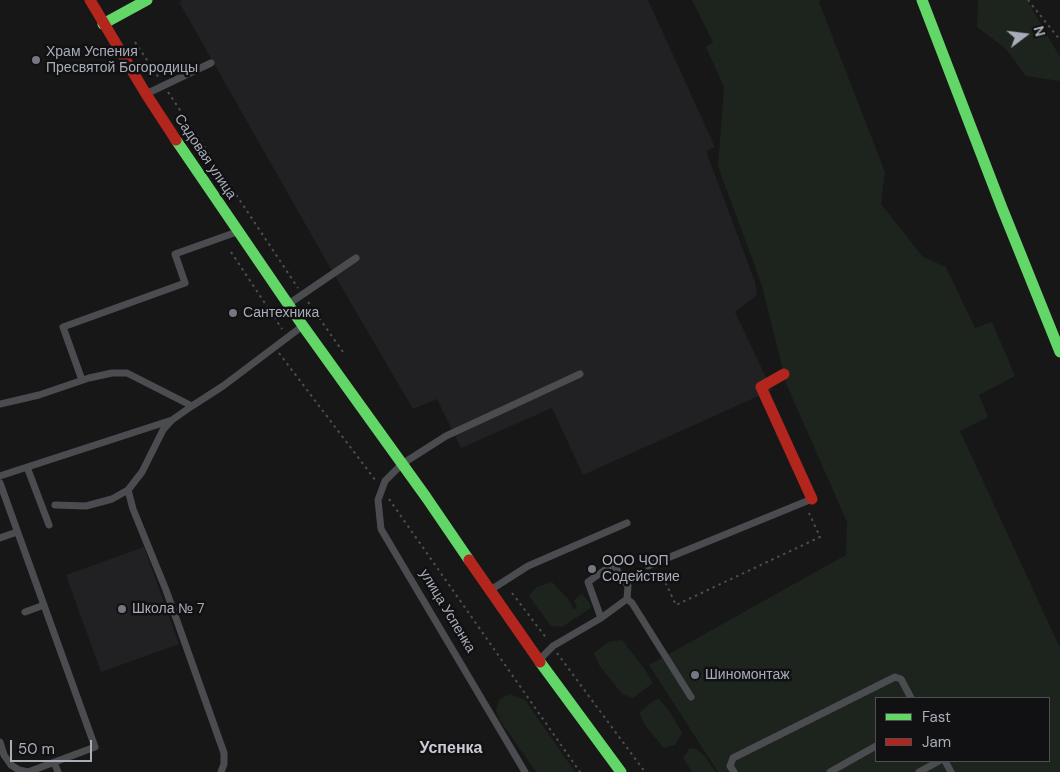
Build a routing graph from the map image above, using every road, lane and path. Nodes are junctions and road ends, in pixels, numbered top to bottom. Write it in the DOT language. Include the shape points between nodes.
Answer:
graph roads {
  1 [pos="90,0"];
  2 [pos="148,0"];
  3 [pos="922,0"];
  4 [pos="1028,0"];
  5 [pos="103,24"];
  6 [pos="133,39"];
  7 [pos="1060,40"];
  8 [pos="210,63"];
  9 [pos="164,86"];
  10 [pos="146,94"];
  11 [pos="237,232"];
  12 [pos="356,258"];
  13 [pos="303,295"];
  14 [pos="288,305"];
  15 [pos="302,326"];
  16 [pos="274,348"];
  17 [pos="1060,352"];
  18 [pos="348,359"];
  19 [pos="580,374"];
  20 [pos="784,374"];
  21 [pos="82,380"];
  22 [pos="0,404"];
  23 [pos="192,406"];
  24 [pos="172,420"];
  25 [pos="402,464"];
  26 [pos="27,467"];
  27 [pos="0,476"];
  28 [pos="0,484"];
  29 [pos="382,489"];
  30 [pos="128,490"];
  31 [pos="810,504"];
  32 [pos="55,505"];
  33 [pos="627,523"];
  34 [pos="49,525"];
  35 [pos="17,532"];
  36 [pos="0,538"];
  37 [pos="648,566"];
  38 [pos="659,570"];
  39 [pos="504,581"];
  40 [pos="489,590"];
  41 [pos="627,600"];
  42 [pos="44,605"];
  43 [pos="25,612"];
  44 [pos="601,618"];
  45 [pos="553,646"];
  46 [pos="539,660"];
  47 [pos="691,697"];
  48 [pos="910,697"];
  49 [pos="0,742"];
  50 [pos="875,747"];
  51 [pos="54,762"];
  52 [pos="937,762"];
  53 [pos="18,771"];
  54 [pos="58,772"];
  55 [pos="221,772"];
  56 [pos="525,772"];
  57 [pos="580,772"];
  58 [pos="621,772"];
  59 [pos="645,772"];
  60 [pos="734,772"];
  61 [pos="830,772"];
  62 [pos="919,772"];
  1 -- 5 [label="main road, Садовая улица"];
  2 -- 5 [label="main road"];
  3 -- 17 [label="main road"];
  4 -- 7 [label="path"];
  5 -- 10 [label="main road, Садовая улица"];
  6 -- 9 [label="path"];
  8 -- 9 [label="lane"];
  9 -- 10 [label="lane"];
  9 -- 13 [label="path"];
  10 -- 11 [label="main road, Садовая улица"];
  11 -- 14 [label="main road, Садовая улица"];
  11 -- 21 [label="lane" via="175,254 185,283 63,327"];
  12 -- 13 [label="lane"];
  13 -- 14 [label="lane"];
  13 -- 18 [label="path"];
  14 -- 15 [label="main road, Садовая улица"];
  15 -- 16 [label="lane"];
  15 -- 25 [label="main road, Садовая улица"];
  16 -- 23 [label="lane"];
  16 -- 29 [label="path"];
  19 -- 25 [label="lane, улица Успенка" via="446,436"];
  20 -- 31 [label="main road" via="761,387"];
  21 -- 22 [label="lane"];
  21 -- 23 [label="lane" via="126,373"];
  23 -- 24 [label="lane"];
  24 -- 26 [label="lane"];
  24 -- 30 [label="lane"];
  25 -- 29 [label="lane, улица Успенка" via="385,481"];
  25 -- 40 [label="main road, Садовая улица"];
  26 -- 27 [label="lane"];
  26 -- 34 [label="lane"];
  28 -- 35 [label="lane"];
  29 -- 56 [label="lane, улица Успенка" via="378,500 380,529"];
  29 -- 57 [label="path"];
  30 -- 32 [label="lane" via="112,499 86,506"];
  30 -- 55 [label="lane" via="224,753"];
  31 -- 37 [label="lane"];
  31 -- 38 [label="path" via="820,537 676,605"];
  33 -- 39 [label="lane" via="528,566"];
  35 -- 36 [label="lane"];
  35 -- 42 [label="lane"];
  39 -- 40 [label="lane"];
  39 -- 45 [label="path"];
  40 -- 46 [label="main road, Садовая улица"];
  41 -- 44 [label="lane"];
  41 -- 44 [label="lane" via="628,586 613,564 588,582"];
  41 -- 47 [label="lane" via="632,603"];
  42 -- 43 [label="lane"];
  42 -- 51 [label="lane" via="95,747"];
  44 -- 45 [label="lane"];
  45 -- 46 [label="lane"];
  45 -- 59 [label="path"];
  46 -- 58 [label="main road, Садовая улица"];
  48 -- 60 [label="lane" via="901,679 895,677 733,758 730,766"];
  49 -- 53 [label="lane" via="4,754"];
  50 -- 61 [label="lane"];
  51 -- 53 [label="lane" via="28,772"];
  51 -- 54 [label="lane"];
  52 -- 62 [label="lane"];
}
